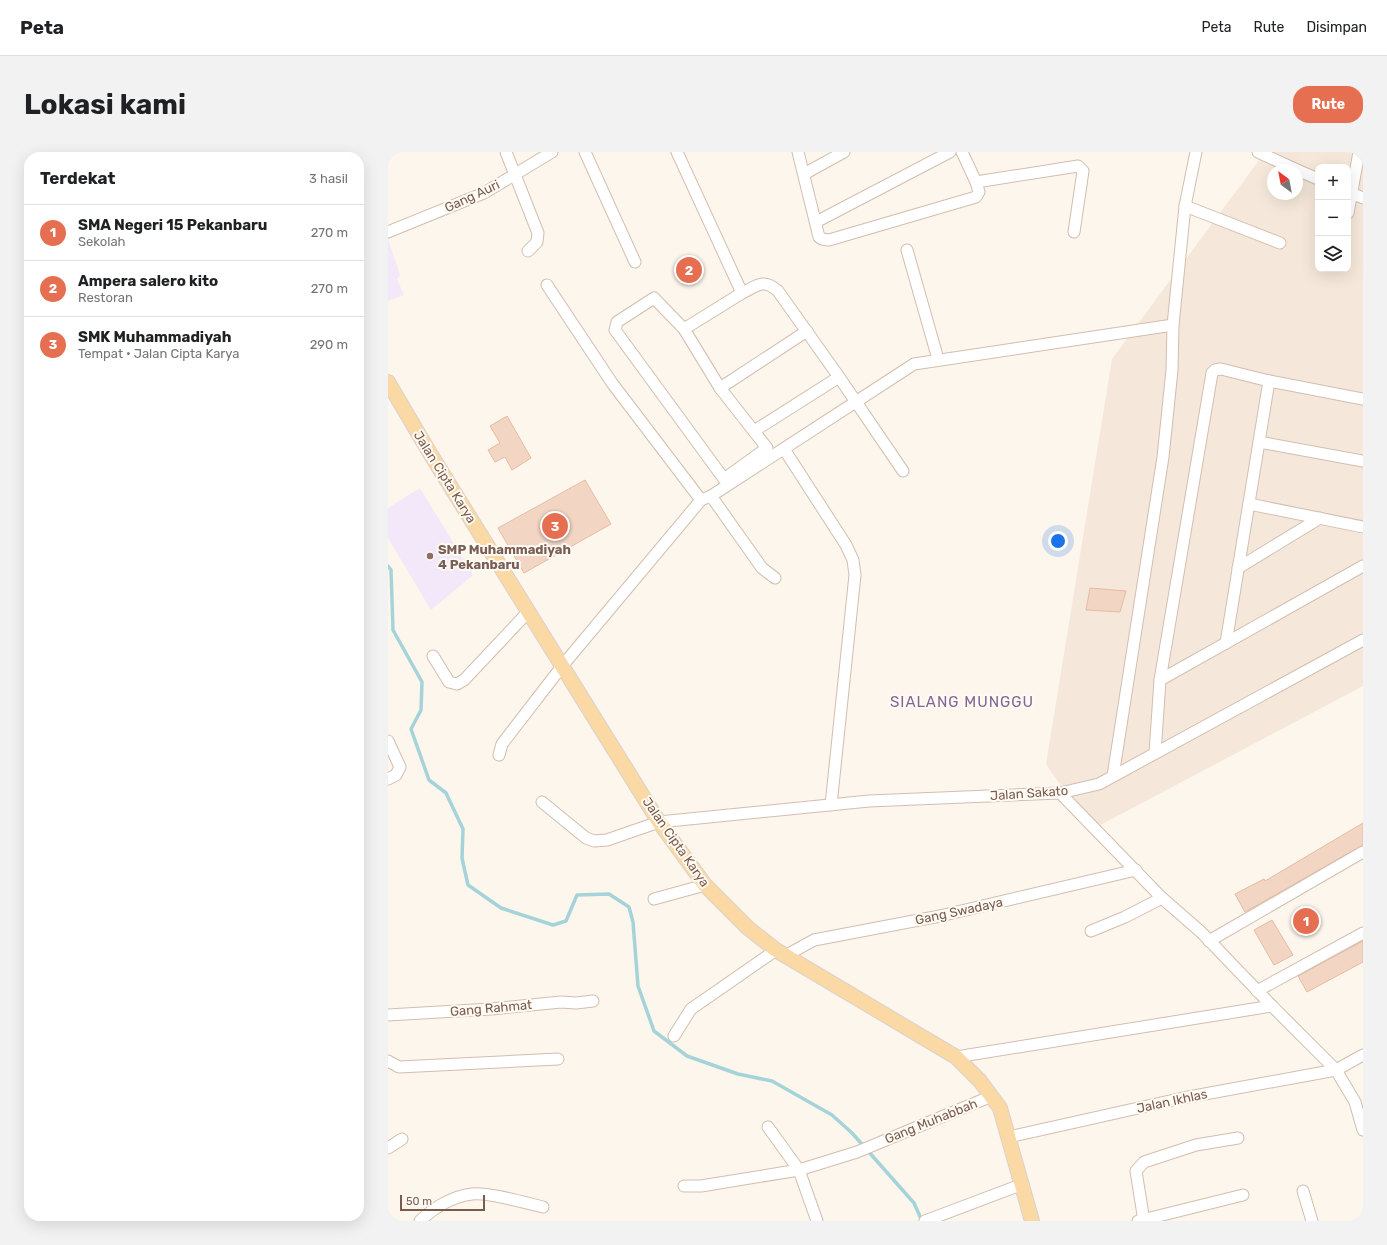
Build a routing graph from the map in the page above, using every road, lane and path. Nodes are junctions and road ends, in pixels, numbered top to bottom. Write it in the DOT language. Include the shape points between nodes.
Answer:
graph roads {
  1 [pos="506,152"];
  2 [pos="552,152"];
  3 [pos="585,152"];
  4 [pos="677,152"];
  5 [pos="798,152"];
  6 [pos="844,152"];
  7 [pos="950,152"];
  8 [pos="962,152"];
  9 [pos="1196,152"];
  10 [pos="1258,152"];
  11 [pos="1359,152"];
  12 [pos="1284,164"];
  13 [pos="1303,173"];
  14 [pos="804,174"];
  15 [pos="514,175"];
  16 [pos="1315,178"];
  17 [pos="976,182"];
  18 [pos="1351,188"];
  19 [pos="1351,193"];
  20 [pos="1363,198"];
  21 [pos="1185,206"];
  22 [pos="816,222"];
  23 [pos="388,232"];
  24 [pos="1074,232"];
  25 [pos="1280,242"];
  26 [pos="906,250"];
  27 [pos="528,251"];
  28 [pos="635,262"];
  29 [pos="547,285"];
  30 [pos="742,293"];
  31 [pos="1173,325"];
  32 [pos="684,329"];
  33 [pos="808,332"];
  34 [pos="938,359"];
  35 [pos="839,377"];
  36 [pos="1269,381"];
  37 [pos="388,382"];
  38 [pos="720,388"];
  39 [pos="1363,399"];
  40 [pos="856,402"];
  41 [pos="754,431"];
  42 [pos="1259,442"];
  43 [pos="784,448"];
  44 [pos="1363,461"];
  45 [pos="903,471"];
  46 [pos="706,498"];
  47 [pos="1249,504"];
  48 [pos="1320,518"];
  49 [pos="1363,527"];
  50 [pos="1363,566"];
  51 [pos="1238,568"];
  52 [pos="775,578"];
  53 [pos="529,611"];
  54 [pos="1363,640"];
  55 [pos="1226,643"];
  56 [pos="433,656"];
  57 [pos="563,666"];
  58 [pos="1160,680"];
  59 [pos="388,740"];
  60 [pos="1155,753"];
  61 [pos="499,755"];
  62 [pos="1113,776"];
  63 [pos="388,779"];
  64 [pos="1060,793"];
  65 [pos="542,802"];
  66 [pos="830,805"];
  67 [pos="659,822"];
  68 [pos="1362,854"];
  69 [pos="1136,870"];
  70 [pos="705,885"];
  71 [pos="1162,898"];
  72 [pos="654,899"];
  73 [pos="1091,931"];
  74 [pos="1363,933"];
  75 [pos="1209,941"];
  76 [pos="781,953"];
  77 [pos="1257,991"];
  78 [pos="593,1001"];
  79 [pos="1272,1006"];
  80 [pos="388,1015"];
  81 [pos="674,1036"];
  82 [pos="1363,1055"];
  83 [pos="956,1057"];
  84 [pos="558,1058"];
  85 [pos="388,1061"];
  86 [pos="1336,1070"];
  87 [pos="992,1096"];
  88 [pos="768,1127"];
  89 [pos="1363,1130"];
  90 [pos="1009,1137"];
  91 [pos="1238,1138"];
  92 [pos="402,1139"];
  93 [pos="388,1148"];
  94 [pos="800,1170"];
  95 [pos="1022,1184"];
  96 [pos="684,1186"];
  97 [pos="1303,1190"];
  98 [pos="1243,1196"];
  99 [pos="543,1207"];
  100 [pos="927,1220"];
  101 [pos="1142,1220"];
  102 [pos="420,1221"];
  103 [pos="818,1221"];
  104 [pos="1032,1221"];
  105 [pos="1312,1221"];
  1 -- 15 [label="street"];
  2 -- 15 [label="street, Gang Auri"];
  3 -- 28 [label="street"];
  4 -- 30 [label="street"];
  5 -- 14 [label="street"];
  6 -- 14 [label="street"];
  7 -- 22 [label="street"];
  8 -- 17 [label="street"];
  9 -- 21 [label="street"];
  10 -- 12 [label="street"];
  11 -- 18 [label="street"];
  13 -- 16 [label="street"];
  14 -- 22 [label="street"];
  15 -- 23 [label="street, Gang Auri" via="484,193"];
  15 -- 27 [label="street" via="538,233 537,242"];
  17 -- 22 [label="street" via="979,192 976,197 829,240 819,237"];
  17 -- 24 [label="street" via="1078,166 1083,171"];
  19 -- 20 [label="street"];
  21 -- 25 [label="street"];
  21 -- 31 [label="street"];
  26 -- 34 [label="street"];
  29 -- 46 [label="street" via="612,383"];
  30 -- 32 [label="street"];
  30 -- 33 [label="street" via="764,283 770,284"];
  31 -- 34 [label="street"];
  31 -- 62 [label="street" via="1172,370 1164,458"];
  32 -- 38 [label="street"];
  32 -- 41 [label="street" via="654,298 617,322 615,330 724,479 767,448"];
  33 -- 35 [label="street"];
  33 -- 38 [label="street"];
  34 -- 40 [label="street" via="914,364"];
  35 -- 40 [label="street"];
  35 -- 41 [label="street"];
  36 -- 39 [label="street"];
  36 -- 42 [label="street"];
  36 -- 58 [label="street" via="1221,368 1212,374"];
  37 -- 53 [label="main road, Jalan Cipta Karya"];
  38 -- 41 [label="street"];
  40 -- 43 [label="street"];
  40 -- 45 [label="street"];
  42 -- 44 [label="street"];
  42 -- 47 [label="street"];
  43 -- 46 [label="street"];
  43 -- 66 [label="street" via="846,545 855,575"];
  46 -- 52 [label="street" via="762,568"];
  46 -- 57 [label="street"];
  47 -- 48 [label="street"];
  47 -- 51 [label="street"];
  48 -- 49 [label="street"];
  48 -- 51 [label="street"];
  50 -- 55 [label="street"];
  51 -- 55 [label="street"];
  53 -- 56 [label="street" via="464,680 457,684 449,682"];
  53 -- 57 [label="main road, Jalan Cipta Karya"];
  54 -- 60 [label="street, Jalan Sakato"];
  55 -- 58 [label="street"];
  57 -- 61 [label="street" via="502,744"];
  57 -- 67 [label="main road, Jalan Cipta Karya"];
  58 -- 60 [label="street"];
  59 -- 63 [label="street" via="400,767 396,775"];
  60 -- 62 [label="street, Jalan Sakato"];
  62 -- 64 [label="street, Jalan Sakato" via="1099,784"];
  64 -- 66 [label="street, Jalan Sakato"];
  64 -- 69 [label="street"];
  65 -- 67 [label="street, Jalan Sakato" via="586,838 594,841 607,840"];
  66 -- 67 [label="street, Jalan Sakato"];
  67 -- 70 [label="main road, Jalan Cipta Karya"];
  68 -- 75 [label="street"];
  69 -- 71 [label="street"];
  69 -- 76 [label="street, Gang Swadaya" via="940,916 814,940"];
  70 -- 72 [label="street"];
  70 -- 76 [label="main road, Jalan Cipta Karya" via="748,928"];
  71 -- 73 [label="street"];
  71 -- 75 [label="street"];
  74 -- 77 [label="street"];
  75 -- 77 [label="street"];
  76 -- 81 [label="street, Gang Swadaya" via="691,1009"];
  76 -- 83 [label="main road, Jalan Cipta Karya"];
  77 -- 79 [label="street"];
  78 -- 80 [label="street, Gang Rahmat"];
  79 -- 83 [label="street"];
  79 -- 86 [label="street"];
  82 -- 86 [label="street, Jalan Ikhlas"];
  83 -- 87 [label="main road, Jalan Cipta Karya"];
  84 -- 85 [label="street" via="399,1067"];
  86 -- 89 [label="street" via="1355,1102"];
  86 -- 90 [label="street, Jalan Ikhlas" via="1183,1098"];
  87 -- 90 [label="main road, Jalan Cipta Karya" via="1000,1108"];
  87 -- 94 [label="street, Gang Muhabbah" via="857,1152"];
  88 -- 94 [label="street"];
  90 -- 95 [label="main road, Jalan Cipta Karya"];
  91 -- 101 [label="street" via="1196,1145 1144,1162 1136,1171"];
  92 -- 93 [label="street"];
  94 -- 96 [label="street" via="701,1186"];
  94 -- 103 [label="street"];
  95 -- 100 [label="street"];
  95 -- 104 [label="main road, Jalan Cipta Karya"];
  97 -- 105 [label="street"];
  98 -- 101 [label="street"];
  99 -- 102 [label="street" via="473,1194 434,1208"];
}
